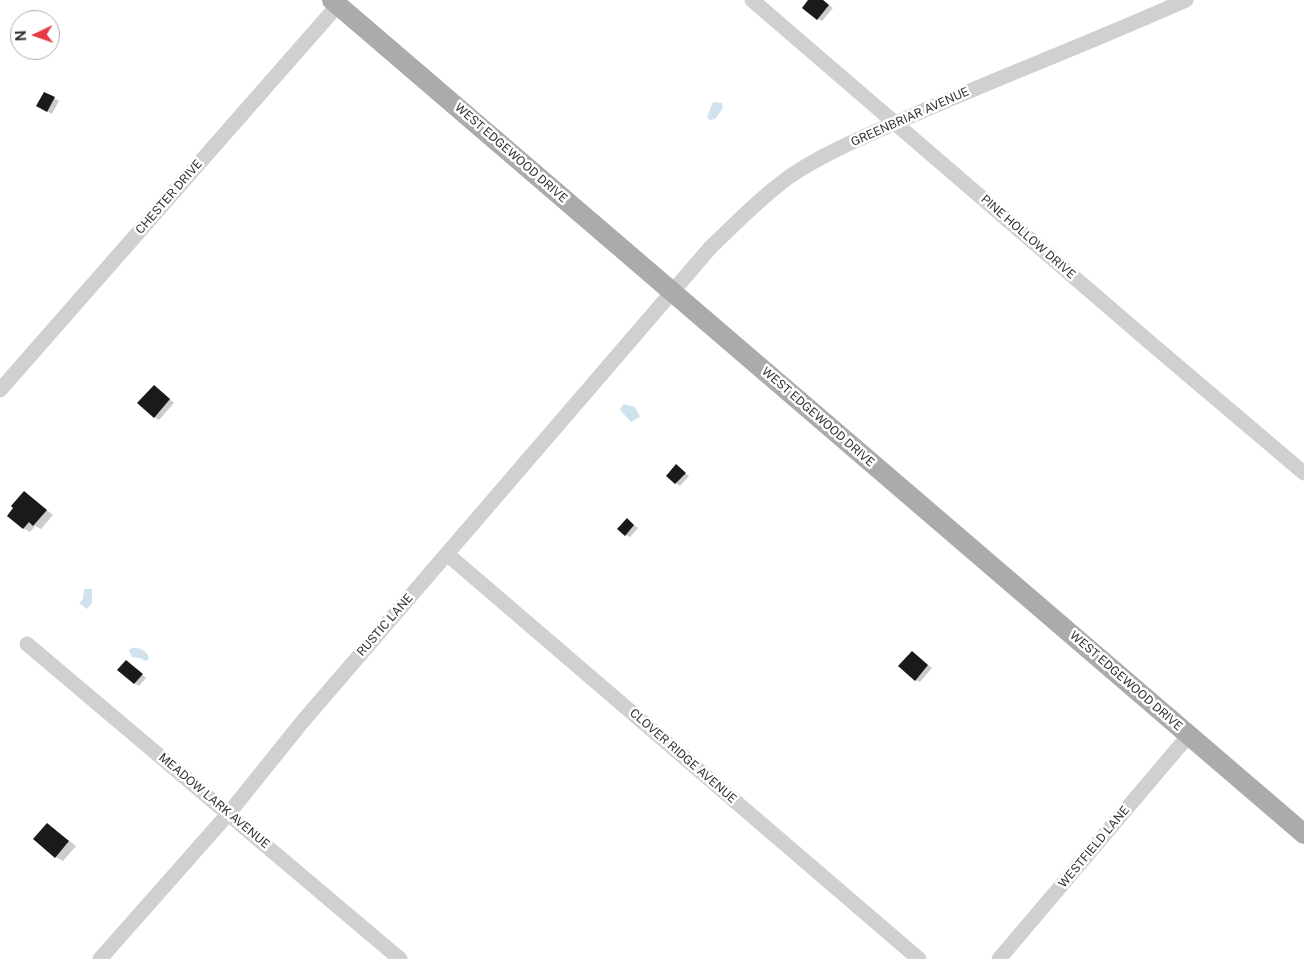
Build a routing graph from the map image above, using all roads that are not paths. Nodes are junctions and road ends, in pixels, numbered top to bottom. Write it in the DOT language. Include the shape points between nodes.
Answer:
graph roads {
  1 [pos="752,0"];
  2 [pos="1186,0"];
  3 [pos="335,2"];
  4 [pos="895,123"];
  5 [pos="673,292"];
  6 [pos="0,390"];
  7 [pos="1304,473"];
  8 [pos="447,554"];
  9 [pos="27,644"];
  10 [pos="1189,735"];
  11 [pos="229,813"];
  12 [pos="1304,834"];
  13 [pos="100,959"];
  14 [pos="400,959"];
  15 [pos="919,959"];
  16 [pos="999,959"];
  1 -- 4 [label="street, PINE HOLLOW DRIVE"];
  2 -- 4 [label="street, GREENBRIAR AVENUE"];
  3 -- 5 [label="main road, WEST EDGEWOOD DRIVE"];
  3 -- 6 [label="street, CHESTER DRIVE"];
  4 -- 5 [label="street, GREENBRIAR AVENUE" via="842,147 790,177 710,248"];
  4 -- 7 [label="street, PINE HOLLOW DRIVE"];
  5 -- 8 [label="street, RUSTIC LANE"];
  5 -- 10 [label="main road, WEST EDGEWOOD DRIVE"];
  8 -- 11 [label="street, RUSTIC LANE" via="303,721"];
  8 -- 15 [label="street, CLOVER RIDGE AVENUE"];
  9 -- 11 [label="street, MEADOW LARK AVENUE"];
  10 -- 12 [label="main road, WEST EDGEWOOD DRIVE"];
  10 -- 16 [label="street, WESTFIELD LANE"];
  11 -- 13 [label="street, RUSTIC LANE"];
  11 -- 14 [label="street, MEADOW LARK AVENUE"];
}
